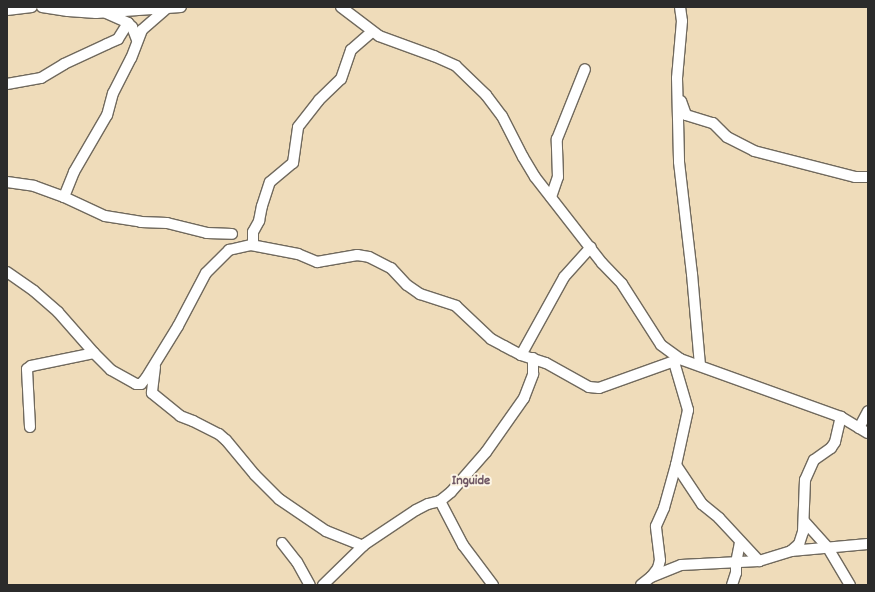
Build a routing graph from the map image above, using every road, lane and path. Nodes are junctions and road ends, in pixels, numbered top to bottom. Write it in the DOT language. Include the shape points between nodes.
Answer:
graph roads {
  1 [pos="32,7"];
  2 [pos="42,7"];
  3 [pos="181,7"];
  4 [pos="341,7"];
  5 [pos="680,7"];
  6 [pos="166,9"];
  7 [pos="7,10"];
  8 [pos="105,12"];
  9 [pos="128,23"];
  10 [pos="372,32"];
  11 [pos="137,40"];
  12 [pos="585,69"];
  13 [pos="7,84"];
  14 [pos="678,96"];
  15 [pos="866,175"];
  16 [pos="7,182"];
  17 [pos="64,197"];
  18 [pos="551,197"];
  19 [pos="232,234"];
  20 [pos="254,245"];
  21 [pos="591,247"];
  22 [pos="7,272"];
  23 [pos="94,353"];
  24 [pos="521,355"];
  25 [pos="533,358"];
  26 [pos="677,361"];
  27 [pos="156,363"];
  28 [pos="700,366"];
  29 [pos="868,411"];
  30 [pos="841,417"];
  31 [pos="30,427"];
  32 [pos="864,430"];
  33 [pos="676,465"];
  34 [pos="440,501"];
  35 [pos="804,521"];
  36 [pos="740,542"];
  37 [pos="282,543"];
  38 [pos="868,544"];
  39 [pos="363,546"];
  40 [pos="828,548"];
  41 [pos="791,551"];
  42 [pos="759,561"];
  43 [pos="736,563"];
  44 [pos="651,577"];
  45 [pos="310,585"];
  46 [pos="323,585"];
  47 [pos="493,585"];
  48 [pos="641,585"];
  49 [pos="732,585"];
  50 [pos="850,585"];
  1 -- 7 [label="street"];
  2 -- 8 [label="street"];
  3 -- 6 [label="street"];
  4 -- 10 [label="street"];
  5 -- 14 [label="street" via="682,21"];
  6 -- 8 [label="street"];
  6 -- 11 [label="street" via="144,27"];
  8 -- 9 [label="street"];
  9 -- 11 [label="street"];
  9 -- 13 [label="street" via="118,39 64,64 41,78"];
  10 -- 18 [label="street" via="445,61 468,77 502,116 526,162"];
  10 -- 20 [label="street" via="351,50 341,79 319,100 298,126 293,163 270,182 259,221 253,232"];
  11 -- 17 [label="street" via="113,93 107,115 85,149"];
  12 -- 18 [label="street" via="557,139 558,177"];
  14 -- 15 [label="street" via="686,115 713,123 727,137 754,151 804,165"];
  14 -- 28 [label="street" via="680,182"];
  16 -- 17 [label="street" via="34,186"];
  17 -- 19 [label="street" via="105,216 167,223 207,233"];
  18 -- 21 [label="street"];
  20 -- 24 [label="street" via="298,254 317,262 364,255 391,268 420,294 456,306 491,339"];
  20 -- 27 [label="street" via="229,250 206,273"];
  21 -- 24 [label="street" via="564,277"];
  21 -- 26 [label="street" via="632,296 660,345"];
  22 -- 23 [label="street" via="58,312"];
  23 -- 27 [label="street" via="111,370 136,384 143,382"];
  23 -- 31 [label="street" via="27,369"];
  24 -- 25 [label="street"];
  25 -- 26 [label="street" via="595,388"];
  25 -- 34 [label="street" via="533,374 524,398 479,462"];
  26 -- 28 [label="street"];
  26 -- 33 [label="street" via="688,410"];
  27 -- 39 [label="street" via="152,393 180,416 219,434 279,499 326,531"];
  28 -- 30 [label="street"];
  29 -- 32 [label="street"];
  30 -- 32 [label="street"];
  30 -- 35 [label="street" via="835,442 814,460 806,480"];
  33 -- 36 [label="street" via="702,504 720,518"];
  33 -- 44 [label="street" via="656,526 660,560"];
  34 -- 39 [label="street" via="416,510"];
  34 -- 47 [label="street" via="463,545"];
  35 -- 40 [label="street"];
  35 -- 41 [label="street" via="798,544"];
  36 -- 42 [label="street"];
  36 -- 43 [label="street"];
  37 -- 45 [label="street"];
  38 -- 40 [label="street"];
  39 -- 46 [label="street"];
  40 -- 41 [label="street"];
  40 -- 50 [label="street"];
  41 -- 42 [label="street"];
  42 -- 43 [label="street"];
  43 -- 44 [label="street" via="681,565"];
  43 -- 49 [label="street"];
  44 -- 48 [label="street"];
}
